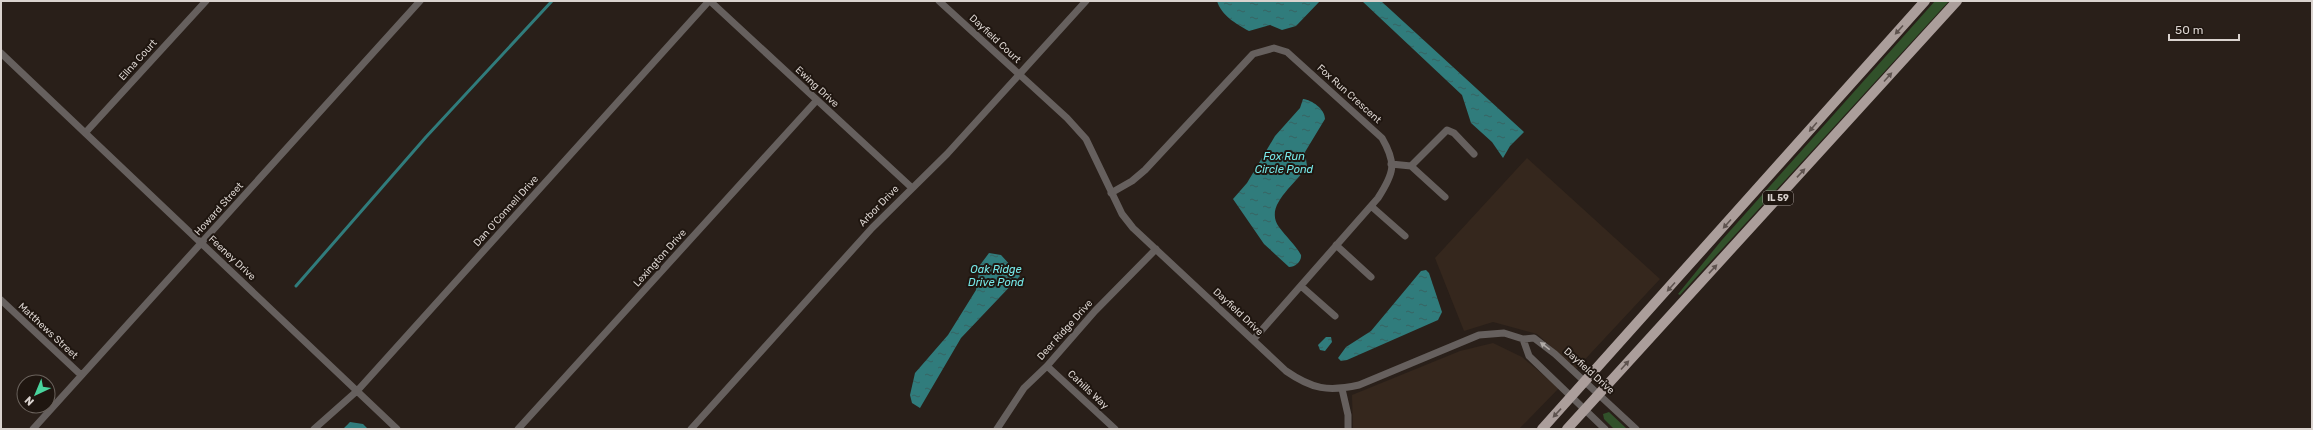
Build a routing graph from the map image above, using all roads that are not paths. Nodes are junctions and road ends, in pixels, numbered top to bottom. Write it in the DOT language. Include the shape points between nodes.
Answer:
graph roads {
  1 [pos="206,1"];
  2 [pos="420,1"];
  3 [pos="709,1"];
  4 [pos="939,1"];
  5 [pos="1086,1"];
  6 [pos="1925,1"];
  7 [pos="1957,1"];
  8 [pos="1,53"];
  9 [pos="1019,75"];
  10 [pos="816,100"];
  11 [pos="86,132"];
  12 [pos="1474,154"];
  13 [pos="1391,164"];
  14 [pos="1411,166"];
  15 [pos="911,187"];
  16 [pos="1111,193"];
  17 [pos="1445,198"];
  18 [pos="1371,206"];
  19 [pos="1405,236"];
  20 [pos="202,243"];
  21 [pos="1336,245"];
  22 [pos="1156,249"];
  23 [pos="1371,276"];
  24 [pos="1301,286"];
  25 [pos="1,300"];
  26 [pos="1335,316"];
  27 [pos="1523,339"];
  28 [pos="1253,340"];
  29 [pos="1047,366"];
  30 [pos="81,375"];
  31 [pos="1586,382"];
  32 [pos="1342,389"];
  33 [pos="358,390"];
  34 [pos="1599,394"];
  35 [pos="1572,397"];
  36 [pos="1584,410"];
  37 [pos="33,429"];
  38 [pos="314,429"];
  39 [pos="397,429"];
  40 [pos="518,429"];
  41 [pos="691,429"];
  42 [pos="997,429"];
  43 [pos="1115,429"];
  44 [pos="1348,429"];
  45 [pos="1542,429"];
  46 [pos="1567,429"];
  47 [pos="1605,429"];
  48 [pos="1636,429"];
  1 -- 11 [label="street, Ellna Court"];
  2 -- 20 [label="street, Howard Street"];
  3 -- 10 [label="street, Ewing Drive"];
  3 -- 33 [label="street, Dan O'Connell Drive"];
  4 -- 9 [label="street, Dayfield Court"];
  5 -- 9 [label="street, Arbor Drive"];
  6 -- 31 [label="main road, IL 59, one-way"];
  34 -- 7 [label="main road, IL 59, one-way"];
  8 -- 11 [label="street, Feeney Drive"];
  9 -- 15 [label="street, Arbor Drive" via="947,154"];
  9 -- 16 [label="street, Dayfield Drive" via="1086,139"];
  10 -- 15 [label="street, Ewing Drive"];
  10 -- 40 [label="street, Lexington Drive"];
  11 -- 20 [label="street, Feeney Drive"];
  12 -- 14 [label="street" via="1454,133 1447,130"];
  13 -- 14 [label="street"];
  13 -- 16 [label="street, Fox Run Crescent" via="1391,154 1382,138 1287,52 1274,48 1253,54 1145,170"];
  13 -- 18 [label="street, Fox Run Crescent" via="1391,178"];
  14 -- 17 [label="street"];
  15 -- 41 [label="street, Arbor Drive"];
  16 -- 22 [label="street, Dayfield Drive" via="1133,228"];
  18 -- 19 [label="street"];
  18 -- 21 [label="street, Fox Run Crescent"];
  20 -- 30 [label="street, Howard Street"];
  20 -- 33 [label="street, Feeney Drive"];
  21 -- 23 [label="street"];
  21 -- 24 [label="street, Fox Run Crescent"];
  22 -- 28 [label="street, Dayfield Drive"];
  22 -- 29 [label="street, Deer Ridge Drive" via="1095,311"];
  24 -- 26 [label="street"];
  24 -- 28 [label="street, Fox Run Crescent"];
  25 -- 30 [label="street, Matthews Street"];
  31 -- 27 [label="street, Dayfield Drive, one-way" via="1534,338"];
  27 -- 32 [label="street, Dayfield Drive" via="1504,333 1479,335 1359,385"];
  27 -- 35 [label="street" via="1529,356"];
  28 -- 32 [label="street, Dayfield Drive" via="1286,371 1304,383 1326,389"];
  29 -- 42 [label="street, Deer Ridge Drive" via="1024,388"];
  29 -- 43 [label="street, Cahills Way"];
  30 -- 37 [label="street, Howard Street"];
  31 -- 34 [label="street, Dayfield Drive"];
  31 -- 35 [label="main road, IL 59"];
  32 -- 44 [label="street" via="1348,415"];
  33 -- 38 [label="street, Dan O'Connell Drive"];
  33 -- 39 [label="street, Feeney Drive"];
  34 -- 36 [label="main road, IL 59"];
  34 -- 48 [label="street, Dayfield Drive"];
  35 -- 36 [label="street"];
  35 -- 45 [label="main road, IL 59, one-way"];
  36 -- 46 [label="main road, IL 59"];
  36 -- 47 [label="street"];
}
